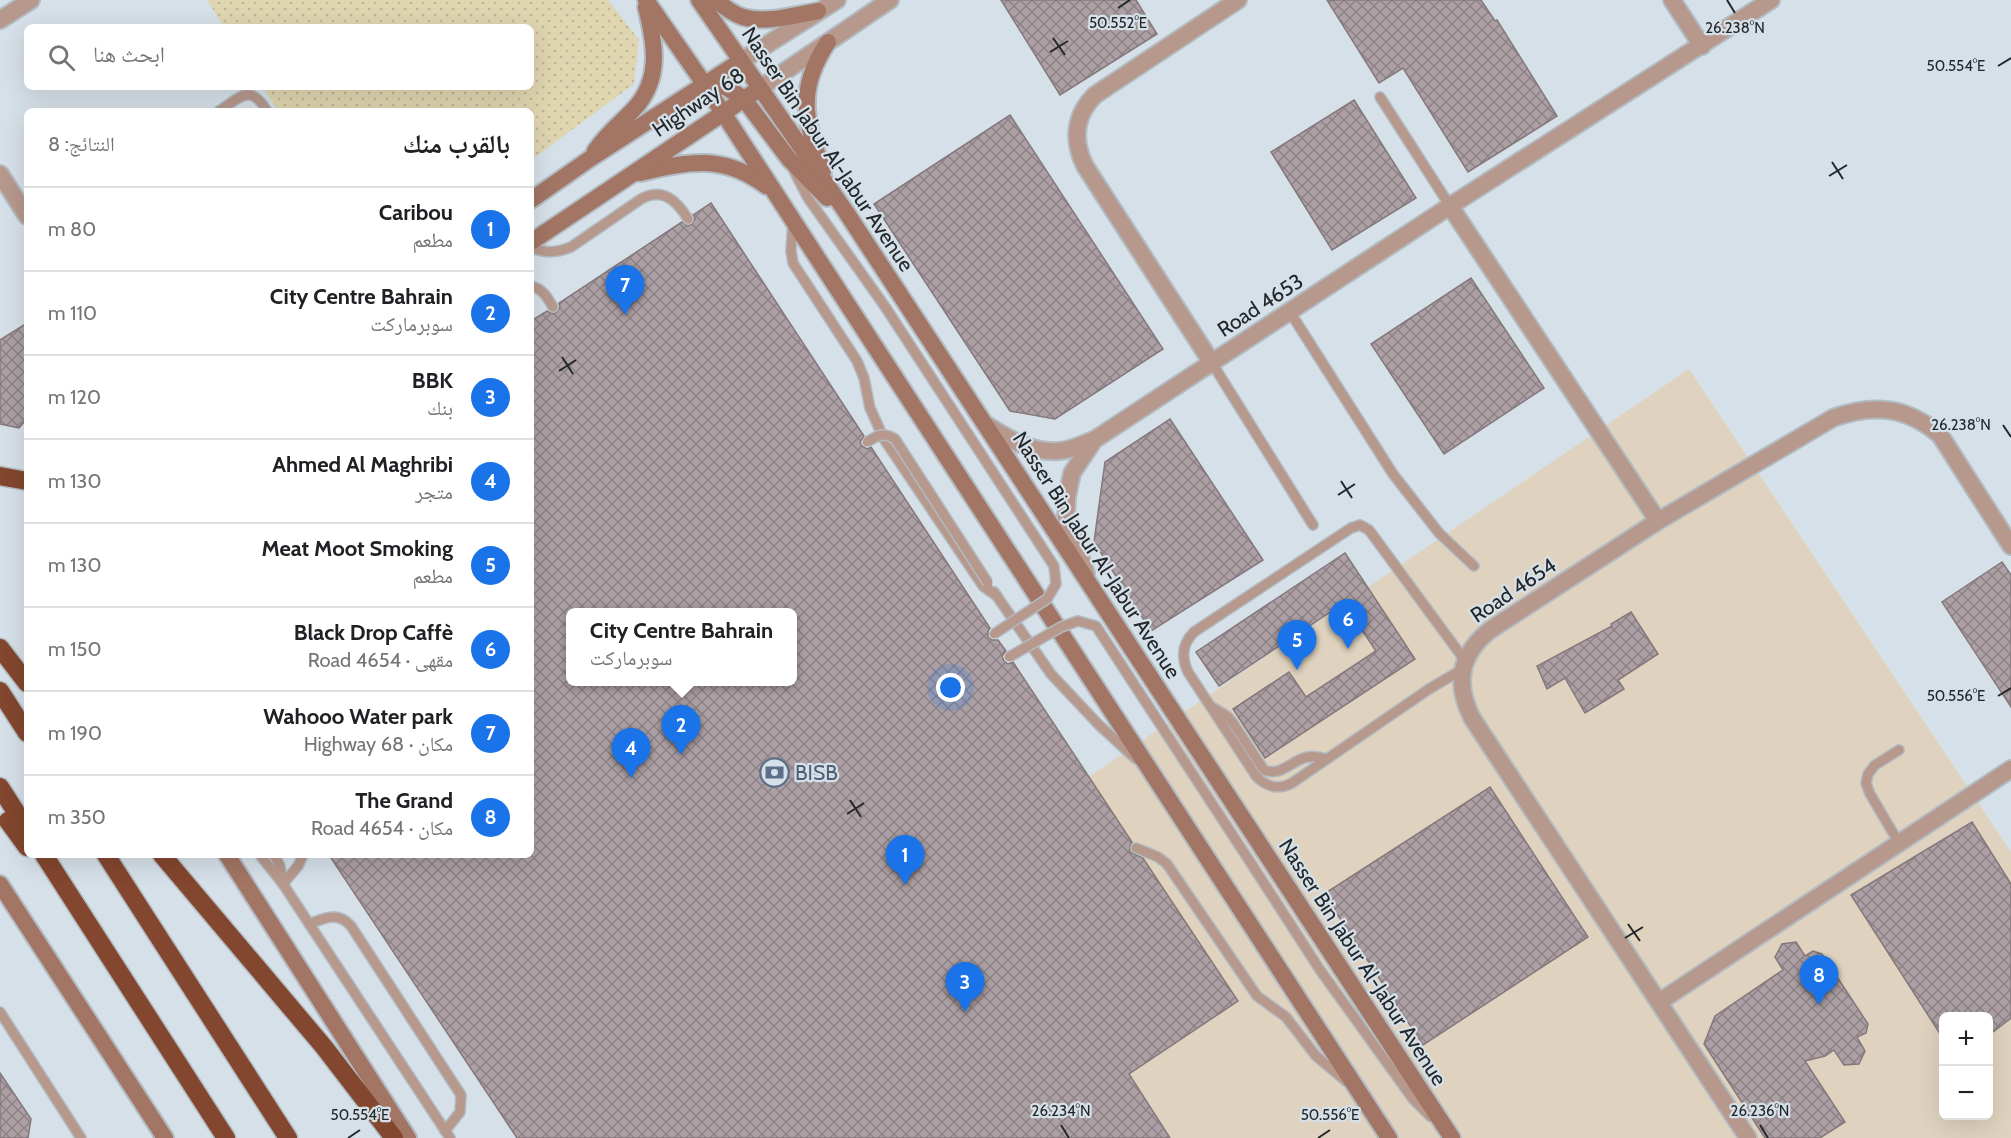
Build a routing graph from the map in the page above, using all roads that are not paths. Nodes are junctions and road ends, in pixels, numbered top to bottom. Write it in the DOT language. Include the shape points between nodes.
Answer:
graph roads {
  1 [pos="31,0"];
  2 [pos="645,0"];
  3 [pos="699,0"];
  4 [pos="716,0"];
  5 [pos="837,0"];
  6 [pos="890,0"];
  7 [pos="1238,0"];
  8 [pos="1672,0"];
  9 [pos="1771,0"];
  10 [pos="818,11"];
  11 [pos="0,20"];
  12 [pos="828,42"];
  13 [pos="1702,46"];
  14 [pos="741,61"];
  15 [pos="705,85"];
  16 [pos="759,89"];
  17 [pos="1380,97"];
  18 [pos="744,99"];
  19 [pos="223,108"];
  20 [pos="265,108"];
  21 [pos="723,112"];
  22 [pos="591,158"];
  23 [pos="789,159"];
  24 [pos="0,174"];
  25 [pos="627,177"];
  26 [pos="773,191"];
  27 [pos="831,191"];
  28 [pos="534,198"];
  29 [pos="1450,206"];
  30 [pos="24,211"];
  31 [pos="846,213"];
  32 [pos="688,219"];
  33 [pos="793,222"];
  34 [pos="534,240"];
  35 [pos="534,249"];
  36 [pos="534,287"];
  37 [pos="553,307"];
  38 [pos="1290,312"];
  39 [pos="1212,363"];
  40 [pos="985,424"];
  41 [pos="1094,440"];
  42 [pos="867,442"];
  43 [pos="0,476"];
  44 [pos="24,480"];
  45 [pos="1658,521"];
  46 [pos="1313,525"];
  47 [pos="2011,546"];
  48 [pos="1474,566"];
  49 [pos="1092,588"];
  50 [pos="997,596"];
  51 [pos="994,634"];
  52 [pos="0,648"];
  53 [pos="1010,657"];
  54 [pos="1464,665"];
  55 [pos="24,679"];
  56 [pos="0,691"];
  57 [pos="1211,706"];
  58 [pos="24,728"];
  59 [pos="1899,750"];
  60 [pos="1326,759"];
  61 [pos="2011,769"];
  62 [pos="1151,773"];
  63 [pos="0,787"];
  64 [pos="0,810"];
  65 [pos="24,824"];
  66 [pos="24,843"];
  67 [pos="1899,843"];
  68 [pos="1136,848"];
  69 [pos="35,858"];
  70 [pos="46,858"];
  71 [pos="108,858"];
  72 [pos="165,858"];
  73 [pos="229,858"];
  74 [pos="262,858"];
  75 [pos="276,858"];
  76 [pos="302,858"];
  77 [pos="0,884"];
  78 [pos="283,884"];
  79 [pos="309,924"];
  80 [pos="131,992"];
  81 [pos="1659,1002"];
  82 [pos="0,1012"];
  83 [pos="1356,1089"];
  84 [pos="448,1135"];
  85 [pos="1451,1137"];
  86 [pos="81,1138"];
  87 [pos="165,1138"];
  88 [pos="226,1138"];
  89 [pos="288,1138"];
  90 [pos="394,1138"];
  91 [pos="408,1138"];
  92 [pos="1389,1138"];
  93 [pos="1748,1138"];
  1 -- 11 [label="street"];
  2 -- 15 [label="main road"];
  2 -- 22 [label="main road" via="655,45 649,86 634,110 607,135"];
  3 -- 14 [label="main road, Nasser Bin Jabur Al-Jabur Avenue"];
  4 -- 10 [label="main road" via="735,14 752,19"];
  5 -- 10 [label="street, Highway 68"];
  6 -- 12 [label="street, Highway 68"];
  7 -- 39 [label="street" via="1095,94 1082,112 1076,133 1085,166"];
  8 -- 13 [label="street"];
  9 -- 13 [label="street, Road 4653"];
  10 -- 14 [label="street, Highway 68"];
  12 -- 16 [label="street, Highway 68"];
  12 -- 27 [label="main road" via="809,78 806,98 811,136"];
  13 -- 29 [label="street, Road 4653"];
  14 -- 15 [label="main road, Highway 68"];
  14 -- 16 [label="main road, Nasser Bin Jabur Al-Jabur Avenue"];
  15 -- 18 [label="main road" via="726,87"];
  15 -- 21 [label="main road"];
  15 -- 22 [label="main road, Highway 68"];
  16 -- 18 [label="main road, Highway 68"];
  16 -- 27 [label="main road, Nasser Bin Jabur Al-Jabur Avenue"];
  17 -- 29 [label="lane"];
  18 -- 21 [label="main road, Highway 68"];
  18 -- 23 [label="main road"];
  19 -- 20 [label="lane" via="241,96 252,94"];
  21 -- 25 [label="main road, Highway 68"];
  21 -- 26 [label="main road"];
  22 -- 28 [label="main road, Highway 68"];
  23 -- 31 [label="main road" via="815,188"];
  23 -- 51 [label="lane, bridge" via="808,198 886,308 1054,566 1056,584 1047,599"];
  24 -- 30 [label="street"];
  25 -- 26 [label="main road" via="674,164 717,163 756,178"];
  25 -- 34 [label="main road, Highway 68"];
  26 -- 33 [label="main road"];
  27 -- 31 [label="main road, Nasser Bin Jabur Al-Jabur Avenue"];
  29 -- 38 [label="street, Road 4653"];
  29 -- 45 [label="street"];
  31 -- 40 [label="main road, Nasser Bin Jabur Al-Jabur Avenue"];
  32 -- 35 [label="lane" via="674,200 654,194 571,247 548,253"];
  33 -- 50 [label="lane" via="794,262 857,361 870,408 884,439 983,586"];
  33 -- 62 [label="main road"];
  36 -- 37 [label="lane" via="545,294"];
  38 -- 39 [label="street, Road 4653"];
  38 -- 48 [label="lane" via="1393,474 1439,533"];
  39 -- 41 [label="street, Road 4653"];
  39 -- 46 [label="lane"];
  40 -- 41 [label="street, Road 4653" via="1029,448 1059,451"];
  40 -- 49 [label="main road, Nasser Bin Jabur Al-Jabur Avenue"];
  41 -- 49 [label="street, Road 4653" via="1072,473 1066,518"];
  42 -- 50 [label="lane, bridge" via="887,434 895,439"];
  43 -- 44 [label="highway"];
  45 -- 47 [label="street, Road 4654" via="1833,418 1862,409 1877,409 1905,414 1940,435"];
  45 -- 54 [label="street, Road 4654" via="1490,630 1473,646"];
  49 -- 85 [label="main road, Nasser Bin Jabur Al-Jabur Avenue"];
  50 -- 62 [label="lane" via="1051,674"];
  52 -- 55 [label="highway"];
  53 -- 85 [label="lane, bridge" via="1061,627 1078,621 1096,626 1320,970 1413,1099"];
  54 -- 57 [label="lane" via="1368,530 1360,525 1188,637 1183,651 1185,665"];
  54 -- 60 [label="lane"];
  54 -- 81 [label="street" via="1461,686 1472,718"];
  56 -- 58 [label="highway"];
  57 -- 60 [label="lane" via="1227,716 1264,770 1280,771 1306,756"];
  57 -- 60 [label="lane" via="1256,776 1266,785 1286,786"];
  59 -- 67 [label="lane" via="1875,765 1866,783"];
  61 -- 67 [label="street"];
  62 -- 83 [label="main road"];
  63 -- 65 [label="highway"];
  64 -- 66 [label="highway"];
  67 -- 81 [label="street"];
  68 -- 83 [label="lane" via="1158,857 1174,873 1251,988 1265,1004 1286,1017 1324,1064"];
  69 -- 80 [label="highway"];
  70 -- 80 [label="highway"];
  71 -- 89 [label="highway"];
  72 -- 90 [label="highway" via="324,1047"];
  73 -- 91 [label="main road"];
  74 -- 78 [label="lane"];
  75 -- 78 [label="lane"];
  76 -- 78 [label="lane"];
  77 -- 87 [label="main road"];
  78 -- 79 [label="lane"];
  79 -- 84 [label="lane"];
  79 -- 84 [label="lane" via="332,916 343,918 351,926 460,1095 460,1112"];
  80 -- 88 [label="highway"];
  81 -- 93 [label="street"];
  82 -- 86 [label="lane"];
  83 -- 92 [label="main road"];
}
